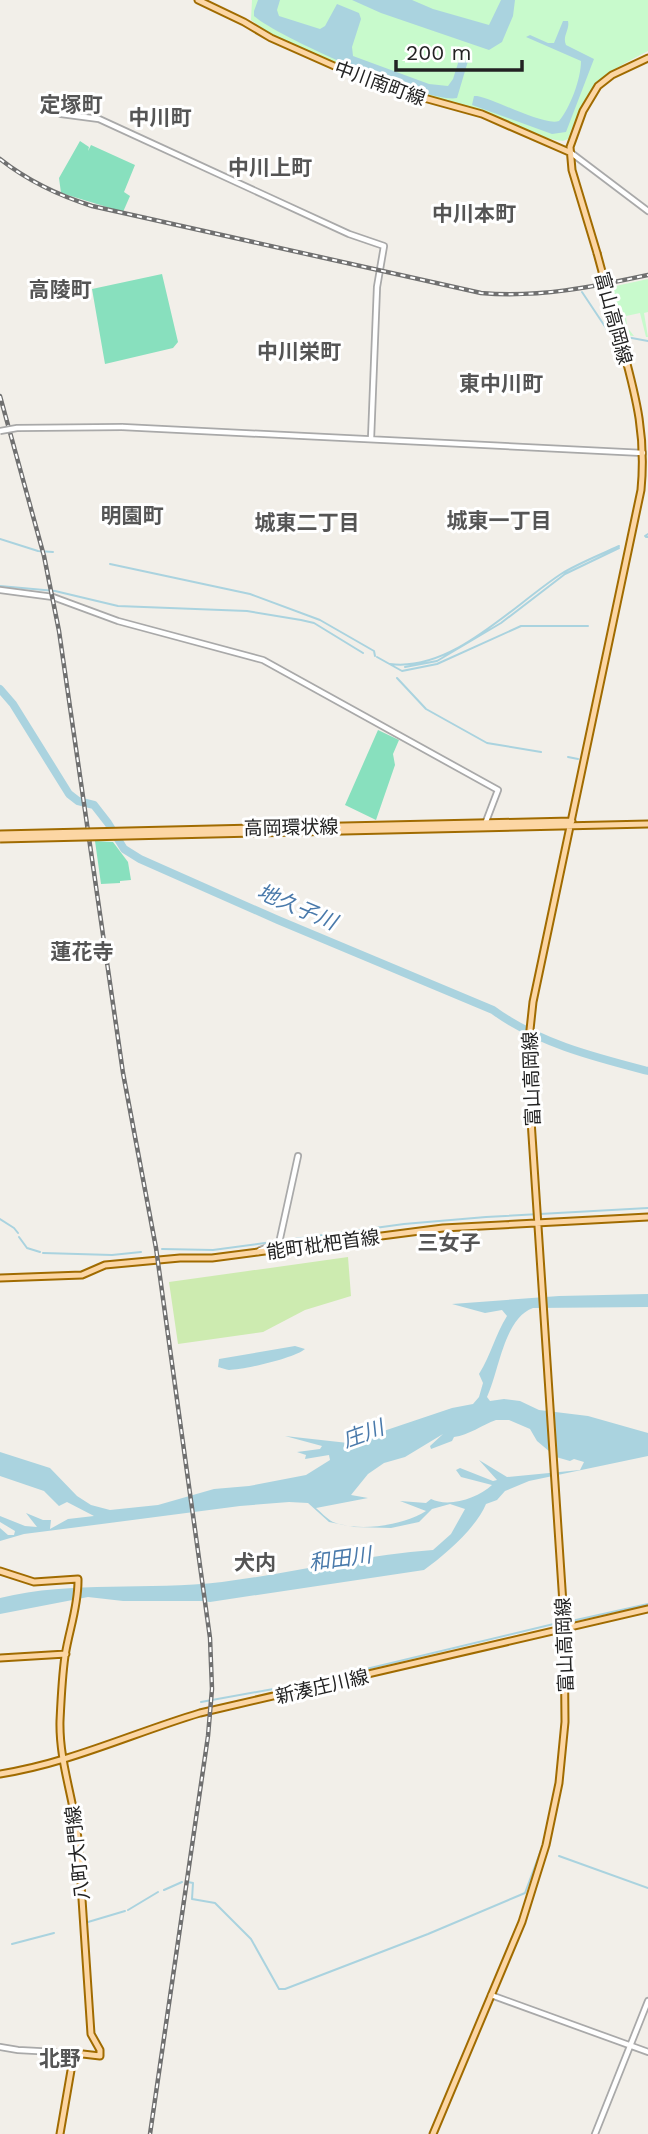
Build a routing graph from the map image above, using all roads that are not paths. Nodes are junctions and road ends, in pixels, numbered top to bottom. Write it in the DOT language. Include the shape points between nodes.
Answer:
graph roads {
  1 [pos="198,0"];
  2 [pos="648,58"];
  3 [pos="61,114"];
  4 [pos="569,152"];
  5 [pos="648,211"];
  6 [pos="0,431"];
  7 [pos="371,439"];
  8 [pos="643,453"];
  9 [pos="0,590"];
  10 [pos="569,823"];
  11 [pos="648,824"];
  12 [pos="485,826"];
  13 [pos="0,836"];
  14 [pos="298,1156"];
  15 [pos="538,1217"];
  16 [pos="648,1217"];
  17 [pos="257,1253"];
  18 [pos="0,1278"];
  19 [pos="0,1571"];
  20 [pos="648,1609"];
  21 [pos="563,1628"];
  22 [pos="66,1654"];
  23 [pos="0,1658"];
  24 [pos="62,1761"];
  25 [pos="0,1774"];
  26 [pos="491,1994"];
  27 [pos="648,2001"];
  28 [pos="632,2046"];
  29 [pos="0,2047"];
  30 [pos="648,2052"];
  31 [pos="74,2053"];
  32 [pos="60,2134"];
  33 [pos="433,2134"];
  34 [pos="595,2134"];
  1 -- 4 [label="main road, 中川南町線" via="345,72 411,96 482,114"];
  2 -- 4 [label="main road" via="598,86 580,118"];
  3 -- 7 [label="street" via="99,119 384,246 377,287"];
  4 -- 5 [label="street"];
  4 -- 8 [label="main road, 富山高岡線, bridge" via="638,404"];
  6 -- 7 [label="street, bridge" via="122,427"];
  7 -- 8 [label="street"];
  8 -- 10 [label="main road, 富山高岡線" via="641,490"];
  9 -- 12 [label="street" via="53,597 118,621 262,660 498,790"];
  10 -- 11 [label="main road, 高岡環状線"];
  10 -- 12 [label="main road, 高岡環状線"];
  10 -- 15 [label="main road, 富山高岡線" via="529,1025"];
  12 -- 13 [label="main road, 高岡環状線, bridge"];
  14 -- 17 [label="street" via="280,1241"];
  15 -- 16 [label="main road, 能町枇杷首線"];
  15 -- 17 [label="main road, 能町枇杷首線"];
  15 -- 21 [label="main road, 富山高岡線"];
  17 -- 18 [label="main road, 能町枇杷首線" via="105,1265 82,1275"];
  19 -- 22 [label="main road, 八町大門線" via="34,1581 78,1579 78,1604"];
  20 -- 21 [label="main road, 新湊庄川線"];
  21 -- 24 [label="main road, 新湊庄川線" via="200,1713"];
  21 -- 26 [label="main road, 富山高岡線" via="566,1714 554,1812 531,1896"];
  22 -- 23 [label="main road"];
  22 -- 24 [label="main road, 八町大門線"];
  24 -- 25 [label="main road, 新湊庄川線"];
  24 -- 31 [label="main road, 八町大門線" via="75,1814 91,2034 100,2056"];
  26 -- 28 [label="street"];
  26 -- 33 [label="main road, 富山高岡線"];
  27 -- 28 [label="street"];
  28 -- 30 [label="street"];
  28 -- 34 [label="street"];
  29 -- 31 [label="street"];
  31 -- 32 [label="main road"];
}
